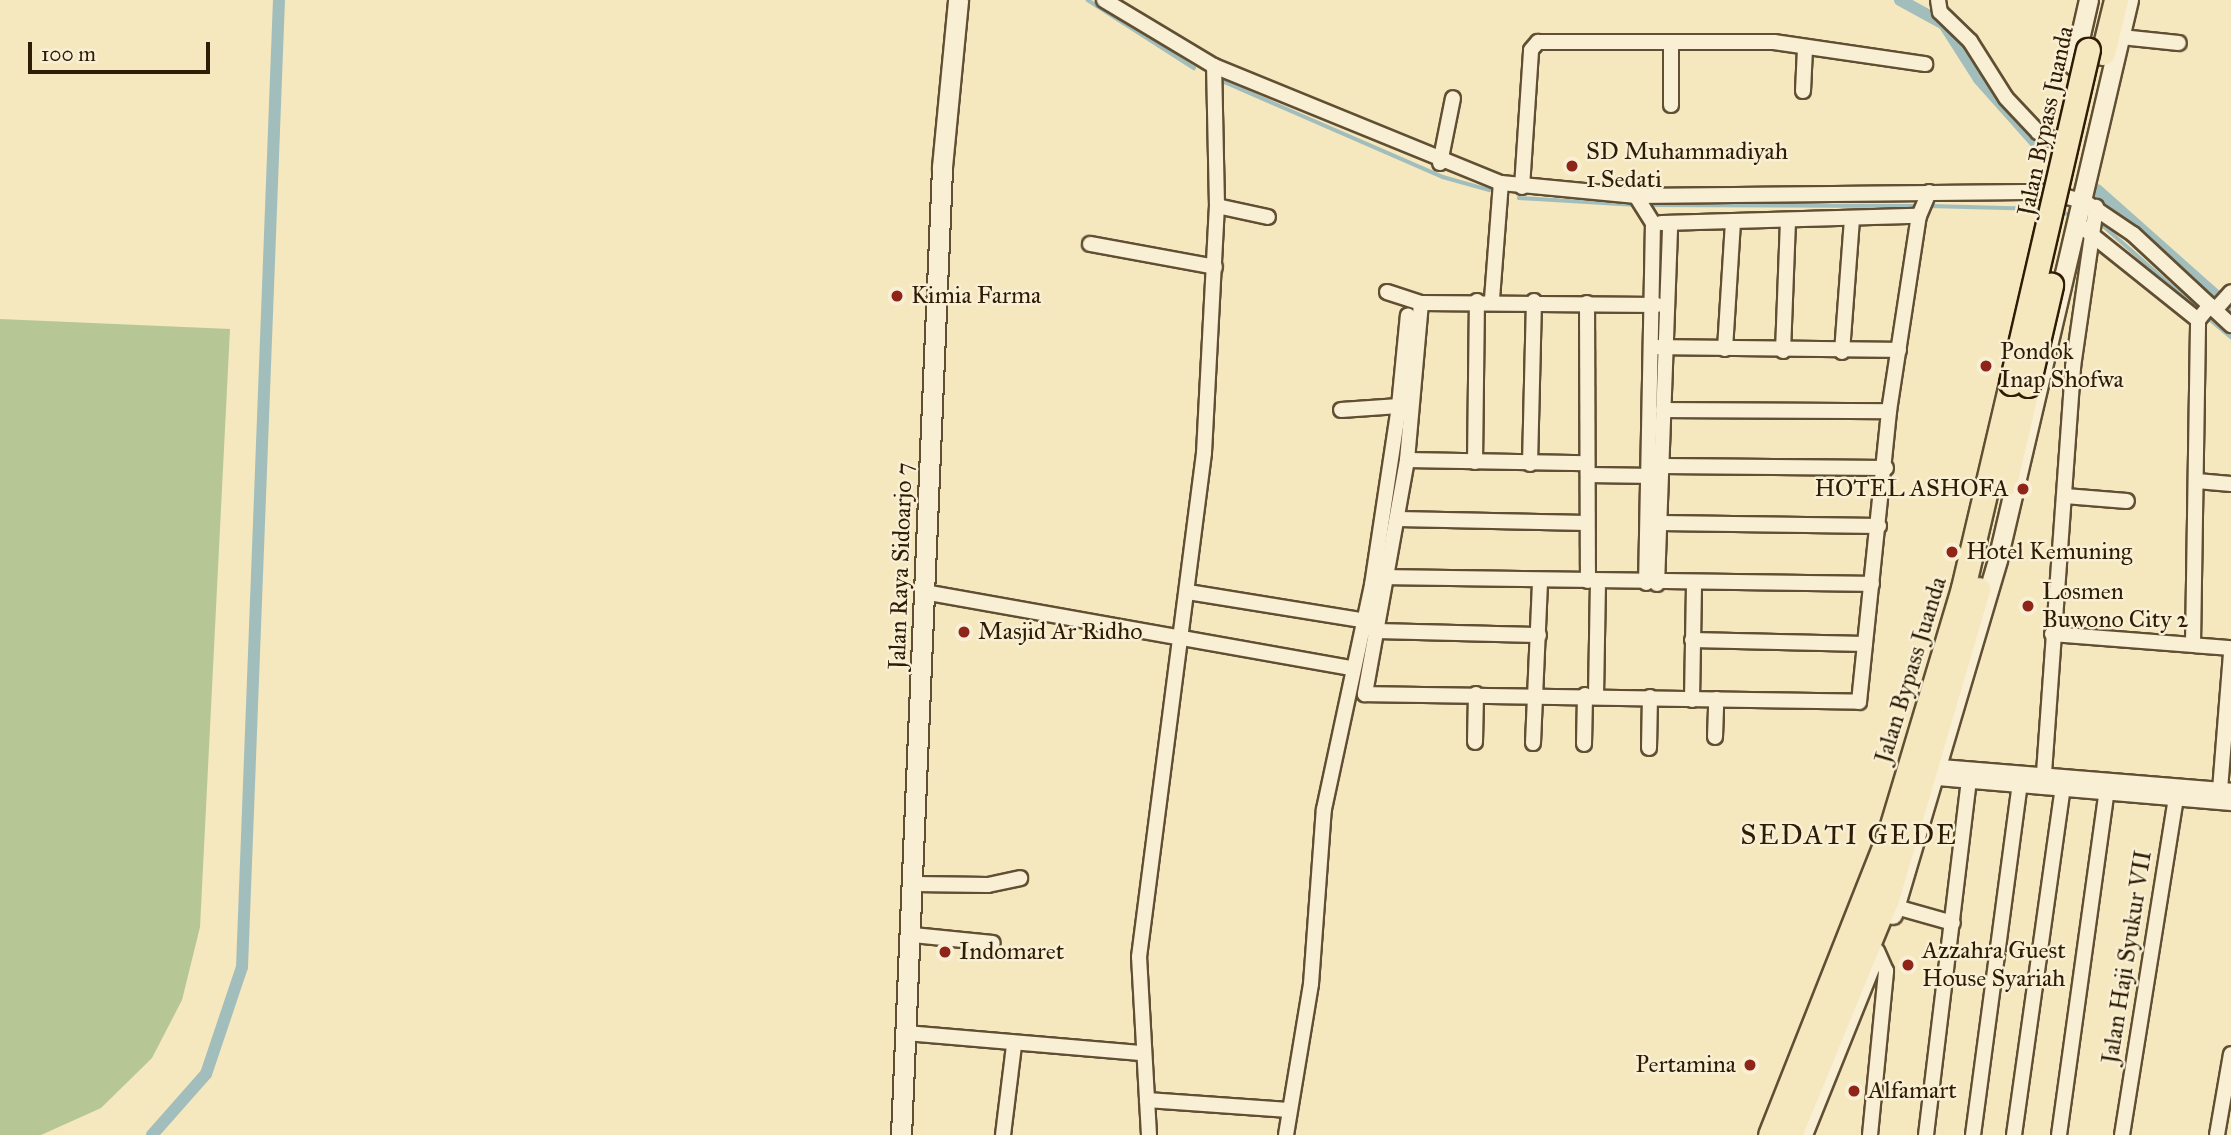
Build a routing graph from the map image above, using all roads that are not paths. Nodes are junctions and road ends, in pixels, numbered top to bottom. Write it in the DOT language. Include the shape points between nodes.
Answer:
graph roads {
  1 [pos="958,0"];
  2 [pos="1104,0"];
  3 [pos="1938,0"];
  4 [pos="2089,0"];
  5 [pos="2100,0"];
  6 [pos="2116,0"];
  7 [pos="2129,0"];
  8 [pos="2121,37"];
  9 [pos="1671,43"];
  10 [pos="2179,43"];
  11 [pos="1805,48"];
  12 [pos="2096,52"];
  13 [pos="1926,64"];
  14 [pos="1214,66"];
  15 [pos="1803,91"];
  16 [pos="1452,99"];
  17 [pos="1671,106"];
  18 [pos="2058,142"];
  19 [pos="1440,163"];
  20 [pos="1501,183"];
  21 [pos="1522,187"];
  22 [pos="1637,199"];
  23 [pos="2044,202"];
  24 [pos="1924,204"];
  25 [pos="1217,206"];
  26 [pos="1268,217"];
  27 [pos="2086,217"];
  28 [pos="1852,218"];
  29 [pos="1650,219"];
  30 [pos="1788,220"];
  31 [pos="1733,221"];
  32 [pos="1670,224"];
  33 [pos="1090,244"];
  34 [pos="1215,267"];
  35 [pos="1387,292"];
  36 [pos="1485,300"];
  37 [pos="1534,301"];
  38 [pos="1421,303"];
  39 [pos="1587,303"];
  40 [pos="1649,305"];
  41 [pos="1666,305"];
  42 [pos="2213,307"];
  43 [pos="1408,315"];
  44 [pos="2231,325"];
  45 [pos="1649,347"];
  46 [pos="1664,348"];
  47 [pos="1726,349"];
  48 [pos="1899,350"];
  49 [pos="1783,351"];
  50 [pos="1842,352"];
  51 [pos="2025,390"];
  52 [pos="1399,406"];
  53 [pos="1341,410"];
  54 [pos="1664,410"];
  55 [pos="1889,411"];
  56 [pos="2009,436"];
  57 [pos="1406,460"];
  58 [pos="1475,462"];
  59 [pos="1530,464"];
  60 [pos="1886,468"];
  61 [pos="1588,469"];
  62 [pos="1658,473"];
  63 [pos="2197,481"];
  64 [pos="2231,484"];
  65 [pos="2065,496"];
  66 [pos="2127,501"];
  67 [pos="1398,519"];
  68 [pos="1587,523"];
  69 [pos="1660,523"];
  70 [pos="1879,526"];
  71 [pos="1386,577"];
  72 [pos="1540,581"];
  73 [pos="1593,581"];
  74 [pos="1651,584"];
  75 [pos="1872,584"];
  76 [pos="1694,585"];
  77 [pos="924,592"];
  78 [pos="1188,592"];
  79 [pos="1370,624"];
  80 [pos="2052,634"];
  81 [pos="1539,635"];
  82 [pos="1180,640"];
  83 [pos="1692,640"];
  84 [pos="1866,644"];
  85 [pos="2193,644"];
  86 [pos="2231,650"];
  87 [pos="1351,668"];
  88 [pos="1476,694"];
  89 [pos="1535,695"];
  90 [pos="1590,696"];
  91 [pos="1650,697"];
  92 [pos="1716,699"];
  93 [pos="1692,700"];
  94 [pos="1915,736"];
  95 [pos="1715,737"];
  96 [pos="1475,742"];
  97 [pos="1534,743"];
  98 [pos="1584,744"];
  99 [pos="1649,748"];
  100 [pos="1928,773"];
  101 [pos="1969,780"];
  102 [pos="2044,781"];
  103 [pos="2020,785"];
  104 [pos="2063,788"];
  105 [pos="2107,791"];
  106 [pos="2226,791"];
  107 [pos="2177,793"];
  108 [pos="2231,803"];
  109 [pos="1020,878"];
  110 [pos="915,884"];
  111 [pos="1896,907"];
  112 [pos="1953,923"];
  113 [pos="913,935"];
  114 [pos="993,943"];
  115 [pos="1877,951"];
  116 [pos="907,1033"];
  117 [pos="1014,1045"];
  118 [pos="1142,1053"];
  119 [pos="2231,1054"];
  120 [pos="1147,1100"];
  121 [pos="1289,1110"];
  122 [pos="901,1135"];
  123 [pos="1003,1135"];
  124 [pos="1149,1135"];
  125 [pos="1286,1135"];
  126 [pos="1759,1135"];
  127 [pos="1770,1135"];
  128 [pos="1790,1135"];
  129 [pos="1803,1135"];
  130 [pos="1870,1135"];
  131 [pos="1926,1135"];
  132 [pos="1973,1135"];
  133 [pos="2014,1135"];
  134 [pos="2059,1135"];
  135 [pos="2122,1135"];
  136 [pos="2217,1135"];
  1 -- 77 [label="main road, Jalan Raya Sidoarjo 7" via="942,167"];
  2 -- 14 [label="street"];
  3 -- 18 [label="street" via="1940,12 1970,41 2006,98 2029,124"];
  4 -- 18 [label="street"];
  5 -- 12 [label="highway, Jalan Bypass Juanda"];
  6 -- 12 [label="highway, Jalan Bypass Juanda"];
  7 -- 8 [label="street"];
  8 -- 10 [label="street"];
  8 -- 27 [label="street"];
  9 -- 11 [label="street"];
  9 -- 17 [label="street"];
  9 -- 21 [label="street" via="1536,44"];
  11 -- 13 [label="street"];
  11 -- 15 [label="street"];
  12 -- 51 [label="highway, Jalan Bypass Juanda, bridge"];
  14 -- 19 [label="street"];
  14 -- 25 [label="street"];
  16 -- 19 [label="street"];
  18 -- 23 [label="street"];
  19 -- 20 [label="street"];
  20 -- 21 [label="street"];
  20 -- 36 [label="street"];
  21 -- 22 [label="street"];
  22 -- 24 [label="street"];
  22 -- 29 [label="street"];
  23 -- 24 [label="street"];
  23 -- 27 [label="street"];
  23 -- 56 [label="street"];
  24 -- 28 [label="street"];
  24 -- 48 [label="street"];
  25 -- 26 [label="street"];
  25 -- 34 [label="street"];
  27 -- 42 [label="street"];
  27 -- 42 [label="street"];
  27 -- 51 [label="street"];
  27 -- 65 [label="street"];
  28 -- 30 [label="street"];
  28 -- 50 [label="street"];
  29 -- 32 [label="street"];
  29 -- 40 [label="street"];
  30 -- 31 [label="street"];
  30 -- 49 [label="street"];
  31 -- 32 [label="street"];
  31 -- 47 [label="street"];
  32 -- 41 [label="street"];
  33 -- 34 [label="street"];
  34 -- 78 [label="street" via="1204,453"];
  35 -- 38 [label="street"];
  36 -- 37 [label="street"];
  36 -- 38 [label="street"];
  36 -- 58 [label="street"];
  37 -- 39 [label="street"];
  37 -- 59 [label="street"];
  38 -- 57 [label="street"];
  39 -- 40 [label="street"];
  39 -- 61 [label="street"];
  40 -- 41 [label="street"];
  40 -- 45 [label="street"];
  41 -- 46 [label="street"];
  42 -- 44 [label="street"];
  42 -- 63 [label="street"];
  43 -- 52 [label="street"];
  45 -- 46 [label="street"];
  45 -- 62 [label="street"];
  46 -- 47 [label="street"];
  46 -- 54 [label="street"];
  47 -- 49 [label="street"];
  48 -- 50 [label="street"];
  48 -- 55 [label="street"];
  49 -- 50 [label="street"];
  51 -- 56 [label="highway, Jalan Bypass Juanda"];
  51 -- 56 [label="street"];
  52 -- 53 [label="street"];
  52 -- 79 [label="street"];
  54 -- 55 [label="street"];
  54 -- 62 [label="street"];
  55 -- 60 [label="street"];
  56 -- 94 [label="highway, Jalan Bypass Juanda" via="1984,490"];
  56 -- 100 [label="highway, Jalan Bypass Juanda" via="1971,638"];
  57 -- 58 [label="street"];
  57 -- 67 [label="street"];
  58 -- 59 [label="street"];
  59 -- 61 [label="street"];
  60 -- 62 [label="street"];
  60 -- 70 [label="street"];
  61 -- 62 [label="street"];
  61 -- 68 [label="street"];
  62 -- 69 [label="street"];
  62 -- 74 [label="street"];
  63 -- 64 [label="street"];
  63 -- 85 [label="street"];
  65 -- 66 [label="street"];
  65 -- 80 [label="street"];
  67 -- 68 [label="street"];
  67 -- 71 [label="street"];
  68 -- 73 [label="street"];
  69 -- 70 [label="street"];
  69 -- 74 [label="street"];
  70 -- 75 [label="street"];
  71 -- 72 [label="street"];
  71 -- 79 [label="street"];
  72 -- 73 [label="street"];
  72 -- 81 [label="street"];
  73 -- 74 [label="street"];
  73 -- 90 [label="street"];
  74 -- 76 [label="street"];
  75 -- 76 [label="street"];
  75 -- 84 [label="street"];
  76 -- 83 [label="street"];
  77 -- 82 [label="street"];
  77 -- 110 [label="main road, Jalan Raya Sidoarjo 7"];
  78 -- 79 [label="street"];
  78 -- 82 [label="street"];
  79 -- 81 [label="street"];
  79 -- 87 [label="street"];
  79 -- 88 [label="street" via="1365,694"];
  80 -- 85 [label="street"];
  80 -- 102 [label="street"];
  81 -- 89 [label="street"];
  82 -- 87 [label="street"];
  82 -- 118 [label="street" via="1139,949"];
  83 -- 84 [label="street"];
  83 -- 93 [label="street"];
  84 -- 92 [label="street" via="1859,702"];
  85 -- 86 [label="street"];
  86 -- 106 [label="street"];
  87 -- 121 [label="street" via="1324,809 1311,984"];
  88 -- 89 [label="street"];
  88 -- 96 [label="street"];
  89 -- 90 [label="street"];
  89 -- 97 [label="street"];
  90 -- 91 [label="street"];
  90 -- 98 [label="street"];
  91 -- 93 [label="street"];
  91 -- 99 [label="street"];
  92 -- 93 [label="street"];
  92 -- 95 [label="street"];
  94 -- 100 [label="highway, Jalan Bypass Juanda"];
  94 -- 126 [label="street" via="1868,868"];
  100 -- 101 [label="street"];
  100 -- 102 [label="street"];
  100 -- 111 [label="street"];
  100 -- 127 [label="highway, Jalan Bypass Juanda" via="1869,897"];
  100 -- 128 [label="highway, Jalan Bypass Juanda" via="1852,991"];
  101 -- 103 [label="street"];
  101 -- 112 [label="street"];
  102 -- 103 [label="street"];
  102 -- 104 [label="street"];
  102 -- 107 [label="street"];
  103 -- 132 [label="street"];
  104 -- 105 [label="street"];
  104 -- 133 [label="street"];
  105 -- 107 [label="street"];
  105 -- 134 [label="street"];
  106 -- 107 [label="street"];
  107 -- 108 [label="street"];
  107 -- 135 [label="street, Jalan Haji Syukur VII"];
  109 -- 110 [label="street" via="988,885"];
  110 -- 113 [label="main road, Jalan Raya Sidoarjo 7"];
  111 -- 112 [label="street"];
  111 -- 115 [label="street"];
  112 -- 131 [label="street"];
  113 -- 114 [label="street"];
  113 -- 116 [label="main road, Jalan Raya Sidoarjo 7"];
  115 -- 129 [label="street"];
  115 -- 130 [label="street" via="1886,971"];
  116 -- 117 [label="street"];
  116 -- 122 [label="main road, Jalan Raya Sidoarjo 7"];
  117 -- 118 [label="street"];
  117 -- 123 [label="street"];
  118 -- 120 [label="street"];
  119 -- 136 [label="street"];
  120 -- 121 [label="street"];
  120 -- 124 [label="street"];
  121 -- 125 [label="street"];
}
